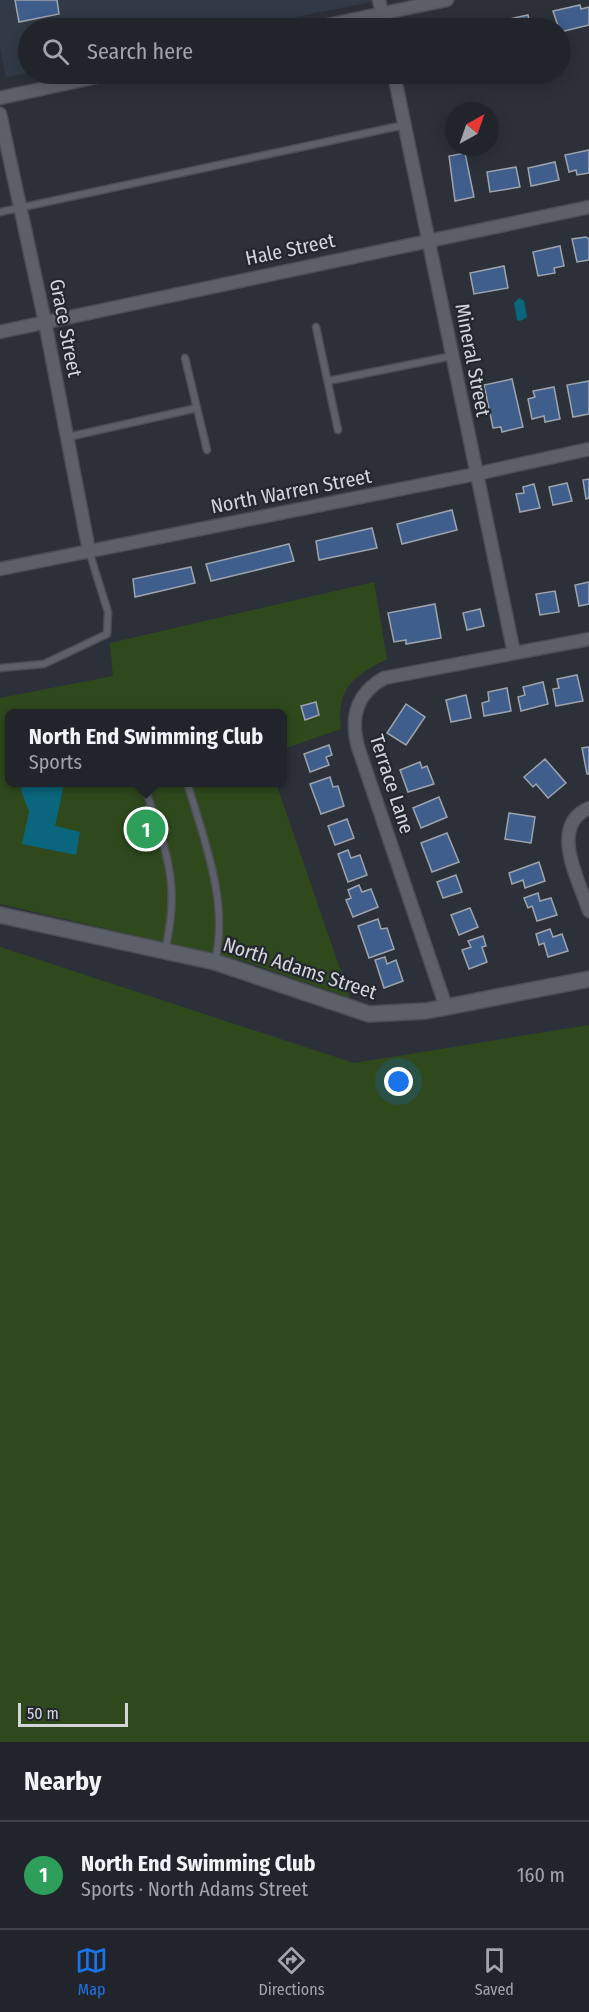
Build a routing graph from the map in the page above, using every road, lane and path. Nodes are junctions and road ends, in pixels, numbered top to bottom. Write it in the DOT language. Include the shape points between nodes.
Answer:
graph roads {
  1 [pos="379,0"];
  2 [pos="447,0"];
  3 [pos="382,13"];
  4 [pos="359,18"];
  5 [pos="383,18"];
  6 [pos="65,84"];
  7 [pos="396,84"];
  8 [pos="0,98"];
  9 [pos="0,114"];
  10 [pos="405,125"];
  11 [pos="589,207"];
  12 [pos="20,208"];
  13 [pos="0,212"];
  14 [pos="429,239"];
  15 [pos="45,322"];
  16 [pos="316,327"];
  17 [pos="0,332"];
  18 [pos="453,356"];
  19 [pos="185,358"];
  20 [pos="328,381"];
  21 [pos="197,408"];
  22 [pos="338,430"];
  23 [pos="67,437"];
  24 [pos="589,449"];
  25 [pos="207,450"];
  26 [pos="476,474"];
  27 [pos="88,551"];
  28 [pos="0,569"];
  29 [pos="589,639"];
  30 [pos="514,653"];
  31 [pos="0,668"];
  32 [pos="144,787"];
  33 [pos="188,787"];
  34 [pos="589,808"];
  35 [pos="589,911"];
  36 [pos="0,915"];
  37 [pos="165,950"];
  38 [pos="215,962"];
  39 [pos="589,979"];
  40 [pos="446,1007"];
  1 -- 3 [label="street"];
  2 -- 3 [label="street"];
  3 -- 4 [label="street"];
  3 -- 5 [label="street"];
  6 -- 8 [label="street"];
  7 -- 10 [label="street, Mineral Street"];
  9 -- 12 [label="street, Grace Street"];
  10 -- 12 [label="lane"];
  10 -- 14 [label="street, Mineral Street"];
  11 -- 14 [label="street, Hale Street"];
  12 -- 13 [label="lane"];
  12 -- 15 [label="street, Grace Street"];
  14 -- 15 [label="street, Hale Street"];
  14 -- 18 [label="street, Mineral Street"];
  15 -- 17 [label="street, Hale Street"];
  15 -- 23 [label="street, Grace Street"];
  16 -- 20 [label="lane"];
  18 -- 20 [label="lane"];
  18 -- 26 [label="street, Mineral Street"];
  19 -- 21 [label="lane"];
  20 -- 22 [label="lane"];
  21 -- 23 [label="lane"];
  21 -- 25 [label="lane"];
  23 -- 27 [label="street, Grace Street"];
  24 -- 26 [label="street, North Warren Street"];
  26 -- 27 [label="street, North Warren Street"];
  26 -- 30 [label="street, Mineral Street"];
  27 -- 28 [label="street, North Warren Street"];
  27 -- 31 [label="lane" via="108,612 107,634 44,664"];
  29 -- 30 [label="street, Terrace Lane"];
  30 -- 40 [label="street, Terrace Lane" via="384,678 363,694 353,720 358,747"];
  32 -- 37 [label="lane" via="173,880 173,913"];
  33 -- 38 [label="lane" via="219,902"];
  34 -- 35 [label="street" via="573,819 567,837"];
  36 -- 37 [label="street, North Adams Street"];
  37 -- 38 [label="street, North Adams Street"];
  38 -- 40 [label="street, North Adams Street" via="369,1014 392,1015"];
  39 -- 40 [label="street, North Adams Street"];
}
